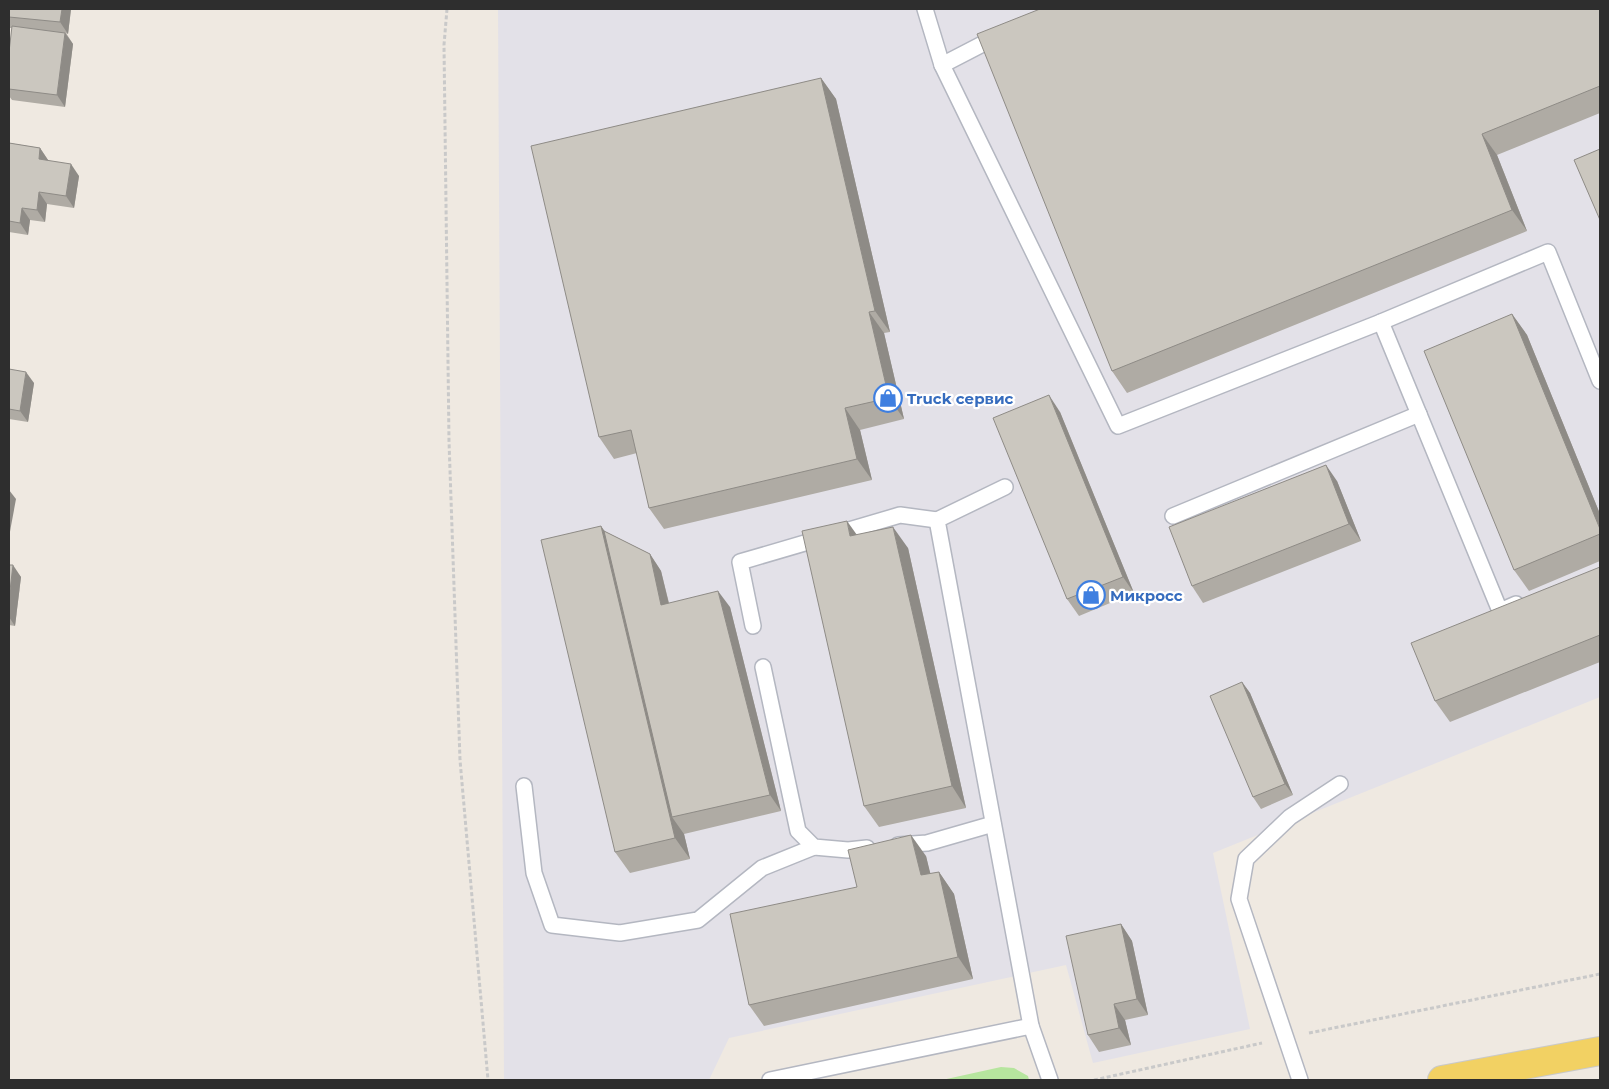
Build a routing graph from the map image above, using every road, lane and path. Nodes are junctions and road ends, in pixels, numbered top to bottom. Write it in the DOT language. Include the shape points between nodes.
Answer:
graph roads {
  1 [pos="447,9"];
  2 [pos="925,9"];
  3 [pos="1010,30"];
  4 [pos="942,66"];
  5 [pos="1382,322"];
  6 [pos="1600,381"];
  7 [pos="1419,414"];
  8 [pos="1005,487"];
  9 [pos="1173,516"];
  10 [pos="937,520"];
  11 [pos="1527,600"];
  12 [pos="753,626"];
  13 [pos="763,667"];
  14 [pos="1340,784"];
  15 [pos="524,786"];
  16 [pos="993,824"];
  17 [pos="814,847"];
  18 [pos="1600,974"];
  19 [pos="1031,1026"];
  20 [pos="1285,1038"];
  21 [pos="1600,1051"];
  22 [pos="1497,1075"];
  23 [pos="488,1080"];
  24 [pos="770,1080"];
  25 [pos="1050,1080"];
  26 [pos="1094,1080"];
  27 [pos="1300,1080"];
  28 [pos="1442,1080"];
  1 -- 23 [label="path" via="444,45 449,440 460,760"];
  2 -- 4 [label="lane"];
  3 -- 4 [label="lane"];
  4 -- 5 [label="lane" via="1118,426"];
  5 -- 6 [label="lane" via="1548,252"];
  5 -- 7 [label="lane"];
  7 -- 9 [label="lane"];
  7 -- 11 [label="lane" via="1500,611"];
  8 -- 10 [label="lane"];
  10 -- 12 [label="lane" via="900,515 740,562"];
  10 -- 16 [label="lane"];
  13 -- 17 [label="lane" via="798,831"];
  14 -- 20 [label="lane" via="1290,817 1246,859 1239,899"];
  15 -- 17 [label="lane" via="534,873 552,925 620,933 698,920 762,868"];
  16 -- 17 [label="lane" via="927,842 848,850"];
  16 -- 19 [label="lane"];
  18 -- 20 [label="path"];
  19 -- 24 [label="lane"];
  19 -- 25 [label="lane"];
  20 -- 26 [label="path"];
  20 -- 27 [label="lane"];
  21 -- 22 [label="main road"];
  22 -- 28 [label="main road"];
}
